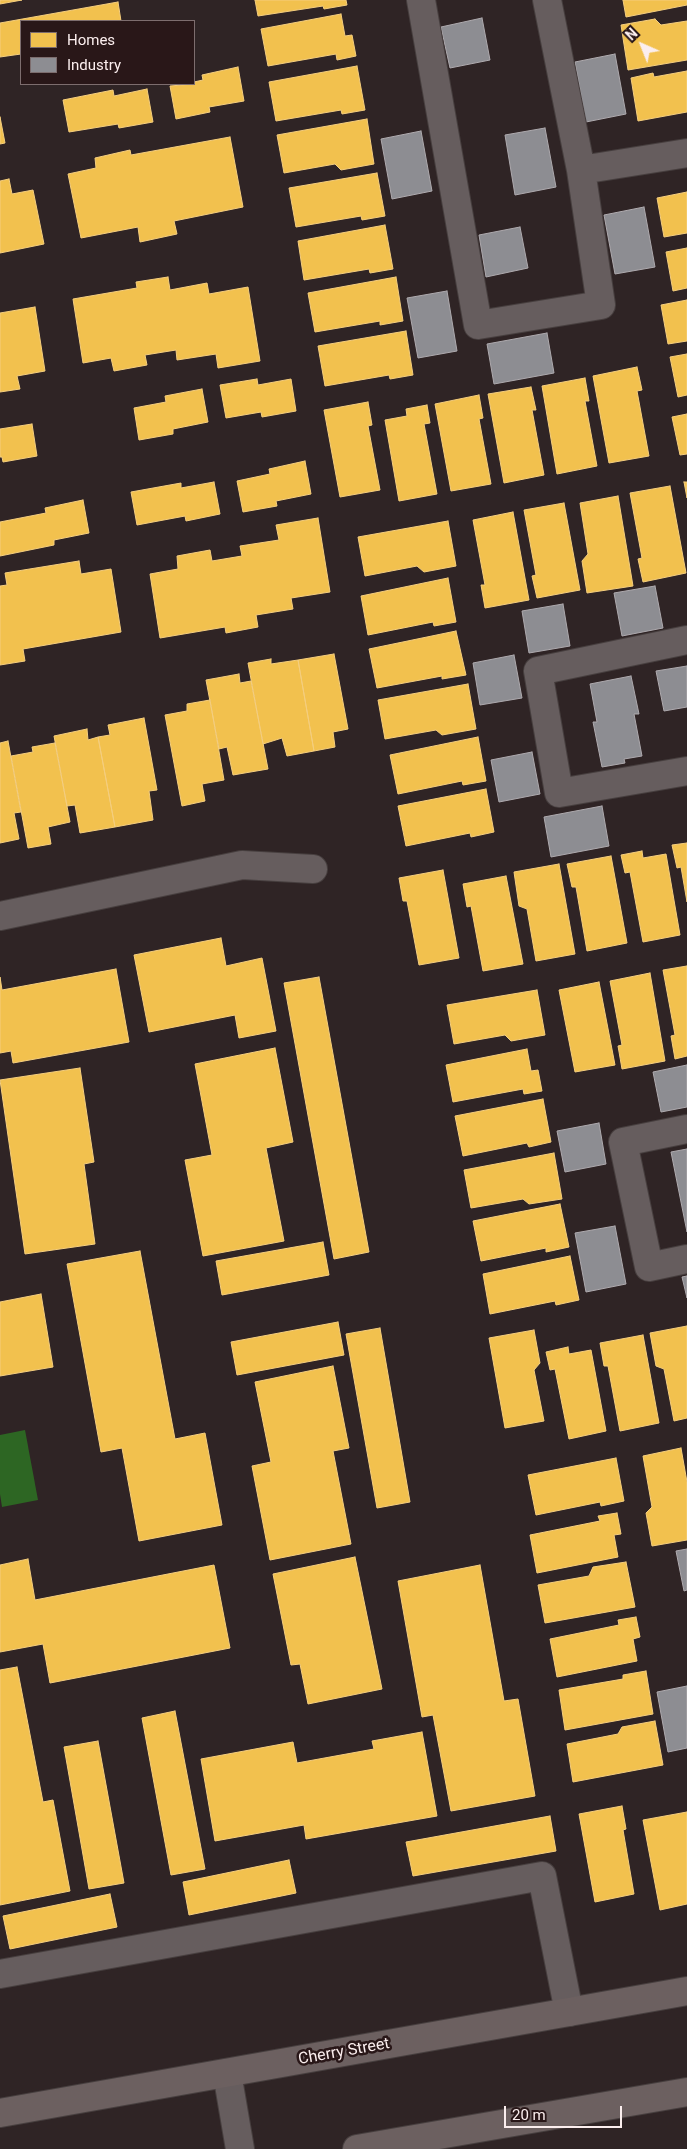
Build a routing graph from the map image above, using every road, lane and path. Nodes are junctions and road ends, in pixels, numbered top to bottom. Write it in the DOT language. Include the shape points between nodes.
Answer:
graph roads {
  1 [pos="421,0"];
  2 [pos="547,0"];
  3 [pos="687,153"];
  4 [pos="581,170"];
  5 [pos="687,640"];
  6 [pos="687,771"];
  7 [pos="312,869"];
  8 [pos="0,916"];
  9 [pos="687,1128"];
  10 [pos="687,1259"];
  11 [pos="0,1974"];
  12 [pos="687,1991"];
  13 [pos="569,2012"];
  14 [pos="227,2073"];
  15 [pos="687,2092"];
  16 [pos="0,2113"];
  17 [pos="240,2149"];
  18 [pos="356,2149"];
  1 -- 4 [label="street" via="478,325 601,305"];
  2 -- 4 [label="street"];
  3 -- 4 [label="street"];
  5 -- 6 [label="street" via="538,671 558,793"];
  7 -- 8 [label="street" via="242,865"];
  9 -- 10 [label="street" via="623,1142 649,1267"];
  11 -- 13 [label="street" via="542,1876"];
  12 -- 13 [label="main road, Cherry Street"];
  13 -- 14 [label="main road, Cherry Street"];
  14 -- 16 [label="main road, Cherry Street"];
  14 -- 17 [label="street"];
  15 -- 18 [label="main road"];
}
